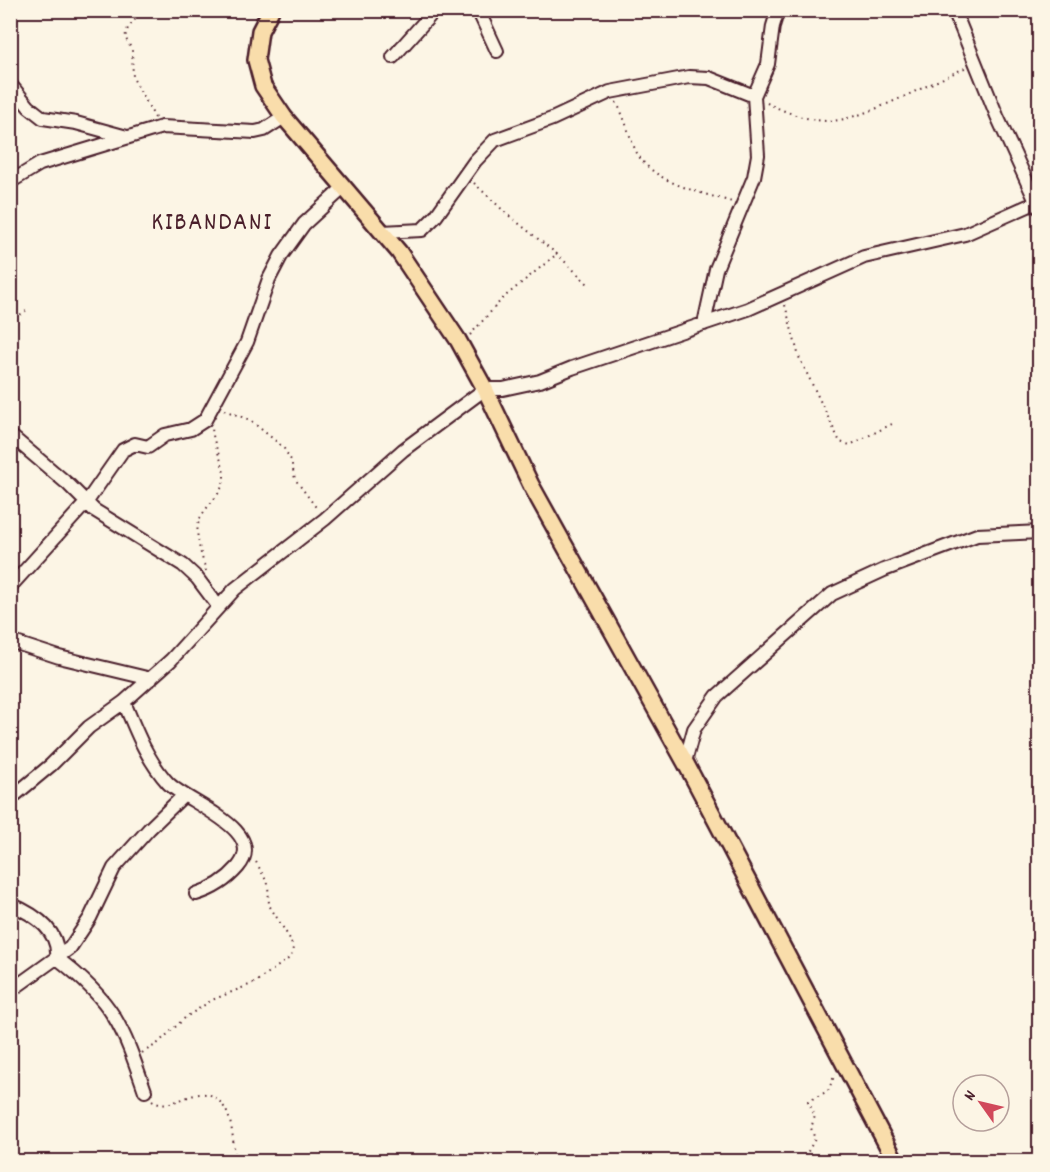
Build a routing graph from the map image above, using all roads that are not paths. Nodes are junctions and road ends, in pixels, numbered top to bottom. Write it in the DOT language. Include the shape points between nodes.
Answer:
graph roads {
  1 [pos="271,10"];
  2 [pos="435,10"];
  3 [pos="477,10"];
  4 [pos="778,10"];
  5 [pos="954,10"];
  6 [pos="497,51"];
  7 [pos="393,57"];
  8 [pos="10,84"];
  9 [pos="754,96"];
  10 [pos="284,117"];
  11 [pos="127,137"];
  12 [pos="10,182"];
  13 [pos="343,188"];
  14 [pos="1038,205"];
  15 [pos="382,232"];
  16 [pos="704,324"];
  17 [pos="485,389"];
  18 [pos="10,435"];
  19 [pos="86,503"];
  20 [pos="1040,532"];
  21 [pos="10,587"];
  22 [pos="218,606"];
  23 [pos="10,641"];
  24 [pos="151,679"];
  25 [pos="124,702"];
  26 [pos="685,762"];
  27 [pos="184,795"];
  28 [pos="10,799"];
  29 [pos="196,894"];
  30 [pos="10,904"];
  31 [pos="57,958"];
  32 [pos="10,991"];
  33 [pos="146,1091"];
  34 [pos="896,1161"];
  1 -- 10 [label="main road" via="260,31 256,60 263,86"];
  2 -- 7 [label="street"];
  3 -- 6 [label="street"];
  4 -- 9 [label="street" via="768,64"];
  5 -- 14 [label="street"];
  8 -- 11 [label="street" via="36,115"];
  9 -- 15 [label="street" via="709,78 689,77 610,92 495,140 422,230"];
  9 -- 16 [label="street" via="758,155 754,177 716,269"];
  10 -- 11 [label="street" via="255,132 162,127"];
  10 -- 13 [label="main road"];
  11 -- 12 [label="street" via="40,164"];
  13 -- 15 [label="main road"];
  13 -- 19 [label="street" via="304,224 281,256 247,342 199,426 165,435 148,447 135,444 123,450"];
  14 -- 16 [label="street" via="965,234 864,257"];
  15 -- 17 [label="main road" via="399,252"];
  16 -- 17 [label="street" via="540,381"];
  17 -- 22 [label="street" via="403,450 326,519"];
  17 -- 26 [label="main road" via="531,485"];
  18 -- 19 [label="street"];
  19 -- 21 [label="street"];
  19 -- 22 [label="street" via="104,518 183,564"];
  20 -- 26 [label="street" via="977,535 832,594 717,696 694,729"];
  22 -- 24 [label="street"];
  23 -- 24 [label="street"];
  24 -- 25 [label="street"];
  25 -- 27 [label="street" via="148,756 170,785"];
  25 -- 28 [label="street" via="89,727"];
  26 -- 34 [label="main road"];
  27 -- 29 [label="street" via="234,829 246,846 246,856 233,872 219,885"];
  27 -- 31 [label="street" via="118,862 82,932"];
  30 -- 31 [label="street" via="45,925 53,935"];
  31 -- 32 [label="street"];
  31 -- 33 [label="street" via="105,1001 125,1032"];
}
